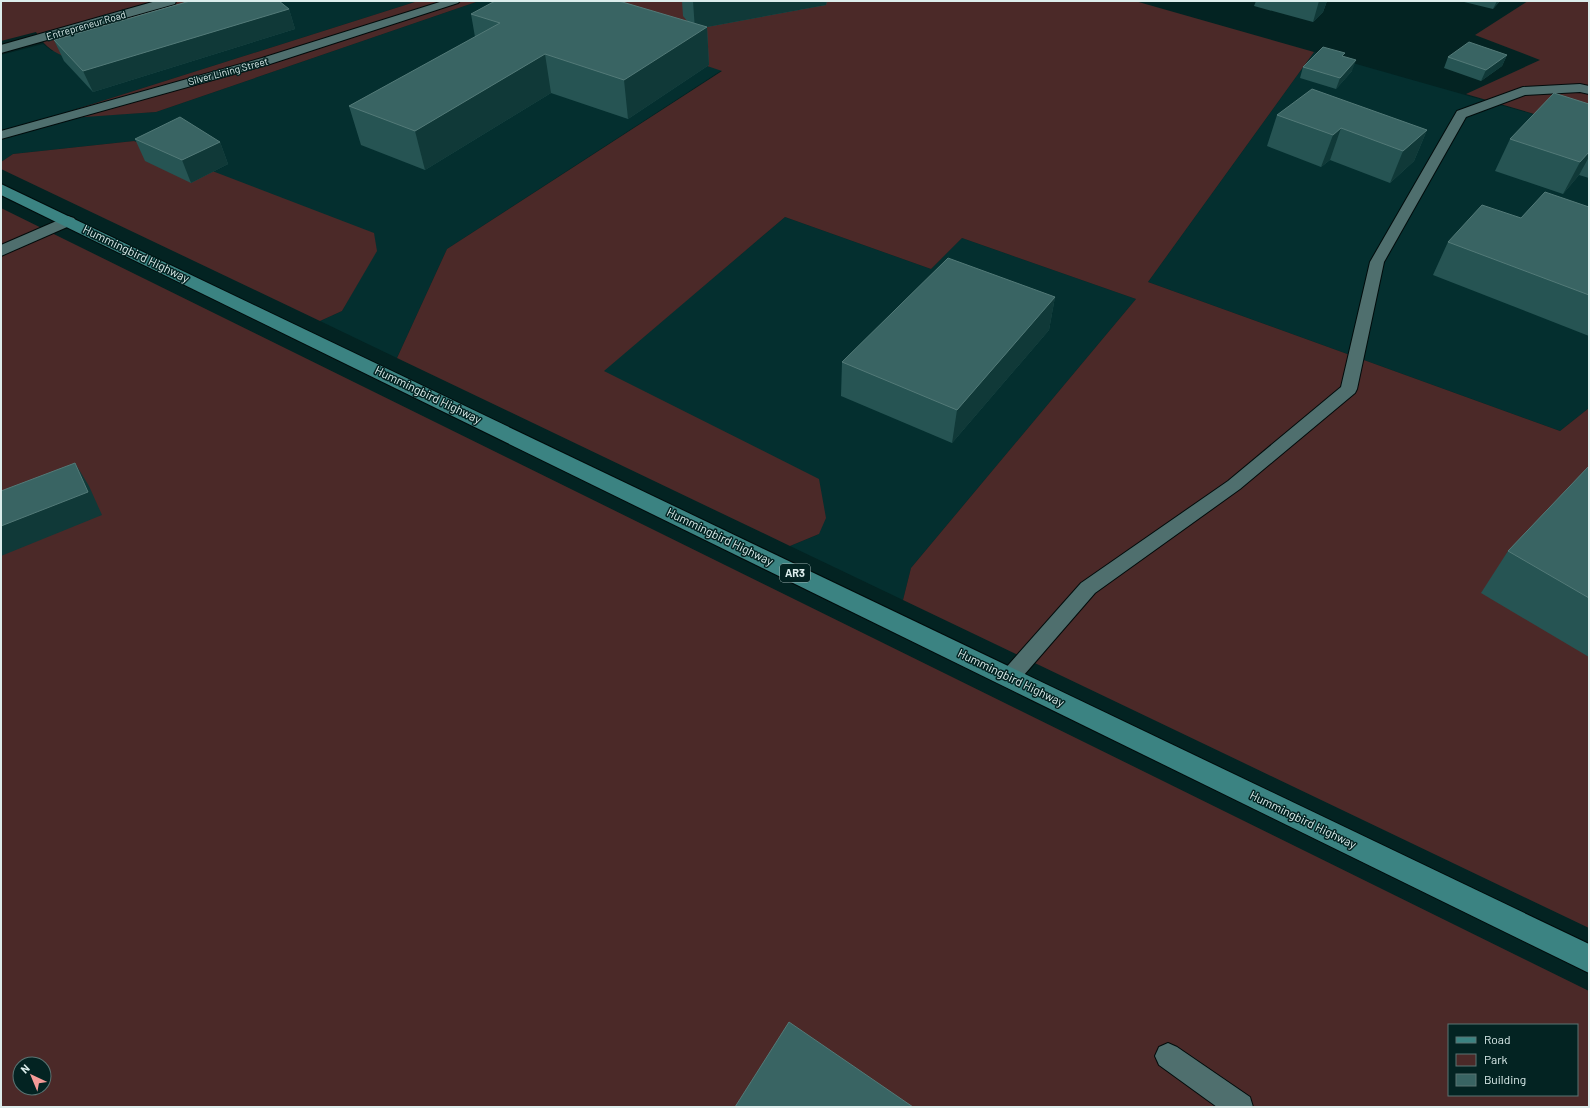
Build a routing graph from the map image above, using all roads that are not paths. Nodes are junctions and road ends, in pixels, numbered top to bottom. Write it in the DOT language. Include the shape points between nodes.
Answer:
graph roads {
  1 [pos="170,1"];
  2 [pos="454,1"];
  3 [pos="1,49"];
  4 [pos="1589,90"];
  5 [pos="1,135"];
  6 [pos="1,189"];
  7 [pos="68,221"];
  8 [pos="1,251"];
  9 [pos="1010,677"];
  10 [pos="1589,959"];
  11 [pos="1168,1056"];
  12 [pos="1240,1107"];
  1 -- 3 [label="street, Entrepreneur Road"];
  2 -- 5 [label="lane, Silver Lining Street" via="266,61"];
  4 -- 9 [label="lane" via="1580,88 1523,91 1461,114 1377,262 1349,389 1234,485 1088,588"];
  6 -- 7 [label="main road, Hummingbird Highway / AR3"];
  7 -- 8 [label="street"];
  7 -- 9 [label="main road, Hummingbird Highway / AR3"];
  9 -- 10 [label="main road, Hummingbird Highway / AR3"];
  11 -- 12 [label="lane"];
}
